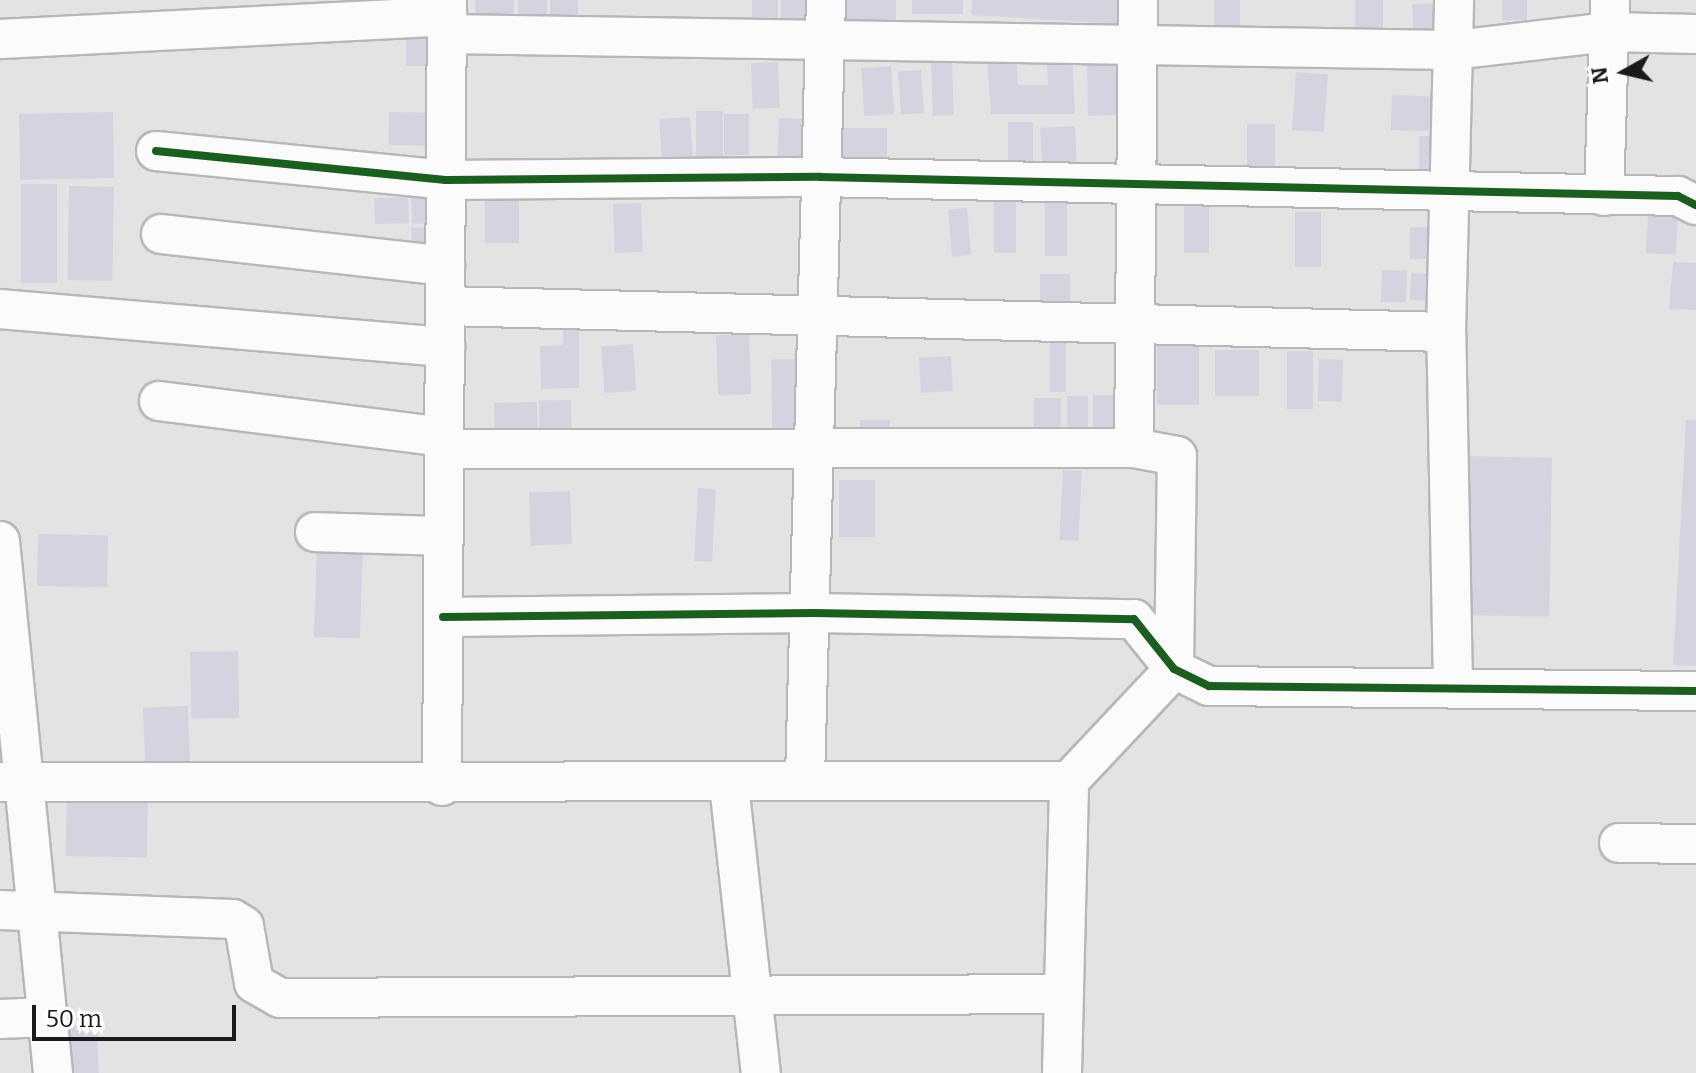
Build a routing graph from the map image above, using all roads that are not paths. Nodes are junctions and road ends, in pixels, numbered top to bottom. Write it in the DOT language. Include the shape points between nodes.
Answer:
graph roads {
  1 [pos="1138,0"];
  2 [pos="1454,0"];
  3 [pos="130,14"];
  4 [pos="1610,16"];
  5 [pos="447,17"];
  6 [pos="825,18"];
  7 [pos="1696,34"];
  8 [pos="0,39"];
  9 [pos="1137,45"];
  10 [pos="1454,50"];
  11 [pos="156,151"];
  12 [pos="820,177"];
  13 [pos="446,180"];
  14 [pos="1134,184"];
  15 [pos="1453,192"];
  16 [pos="1604,196"];
  17 [pos="1696,205"];
  18 [pos="161,234"];
  19 [pos="445,266"];
  20 [pos="445,306"];
  21 [pos="0,309"];
  22 [pos="820,314"];
  23 [pos="1131,322"];
  24 [pos="1446,332"];
  25 [pos="445,347"];
  26 [pos="159,401"];
  27 [pos="444,443"];
  28 [pos="1134,448"];
  29 [pos="818,453"];
  30 [pos="315,532"];
  31 [pos="443,536"];
  32 [pos="0,541"];
  33 [pos="814,613"];
  34 [pos="443,617"];
  35 [pos="7,669"];
  36 [pos="1174,669"];
  37 [pos="1453,685"];
  38 [pos="1696,691"];
  39 [pos="805,779"];
  40 [pos="1069,781"];
  41 [pos="13,782"];
  42 [pos="729,785"];
  43 [pos="442,786"];
  44 [pos="1619,843"];
  45 [pos="1696,844"];
  46 [pos="18,910"];
  47 [pos="1064,994"];
  48 [pos="754,996"];
  49 [pos="48,1017"];
  50 [pos="0,1019"];
  51 [pos="53,1073"];
  52 [pos="761,1073"];
  53 [pos="1062,1073"];
  1 -- 9 [label="street"];
  2 -- 10 [label="street"];
  3 -- 5 [label="street"];
  3 -- 8 [label="street"];
  4 -- 7 [label="street"];
  4 -- 10 [label="street"];
  4 -- 16 [label="street"];
  5 -- 6 [label="street"];
  5 -- 13 [label="street"];
  6 -- 9 [label="street"];
  6 -- 12 [label="street"];
  9 -- 10 [label="street"];
  9 -- 14 [label="street"];
  10 -- 15 [label="street"];
  11 -- 13 [label="street"];
  12 -- 13 [label="street"];
  12 -- 14 [label="street"];
  12 -- 22 [label="street"];
  13 -- 19 [label="street"];
  14 -- 15 [label="street"];
  14 -- 23 [label="street"];
  15 -- 16 [label="street"];
  15 -- 24 [label="street"];
  16 -- 17 [label="street" via="1678,196"];
  18 -- 19 [label="street"];
  19 -- 20 [label="street"];
  20 -- 22 [label="street"];
  20 -- 25 [label="street"];
  21 -- 25 [label="street"];
  22 -- 23 [label="street"];
  22 -- 29 [label="street"];
  23 -- 24 [label="street"];
  23 -- 28 [label="street"];
  24 -- 37 [label="street"];
  25 -- 27 [label="street"];
  26 -- 27 [label="street"];
  27 -- 29 [label="street"];
  27 -- 31 [label="street"];
  28 -- 29 [label="street"];
  28 -- 36 [label="street" via="1177,456"];
  29 -- 33 [label="street"];
  30 -- 31 [label="street"];
  31 -- 34 [label="street"];
  32 -- 35 [label="street"];
  33 -- 34 [label="street"];
  33 -- 36 [label="street" via="1134,619"];
  33 -- 39 [label="street"];
  34 -- 43 [label="street"];
  35 -- 41 [label="street"];
  36 -- 37 [label="street" via="1209,686"];
  36 -- 40 [label="street"];
  37 -- 38 [label="street"];
  39 -- 40 [label="street"];
  39 -- 42 [label="street"];
  40 -- 47 [label="street"];
  41 -- 43 [label="street"];
  41 -- 46 [label="street"];
  42 -- 43 [label="street"];
  42 -- 48 [label="street"];
  44 -- 45 [label="street"];
  46 -- 48 [label="street" via="233,919 244,926 254,983 280,998"];
  46 -- 49 [label="street"];
  47 -- 48 [label="street"];
  47 -- 53 [label="street"];
  48 -- 52 [label="street"];
  49 -- 50 [label="street"];
  49 -- 51 [label="street"];
}
